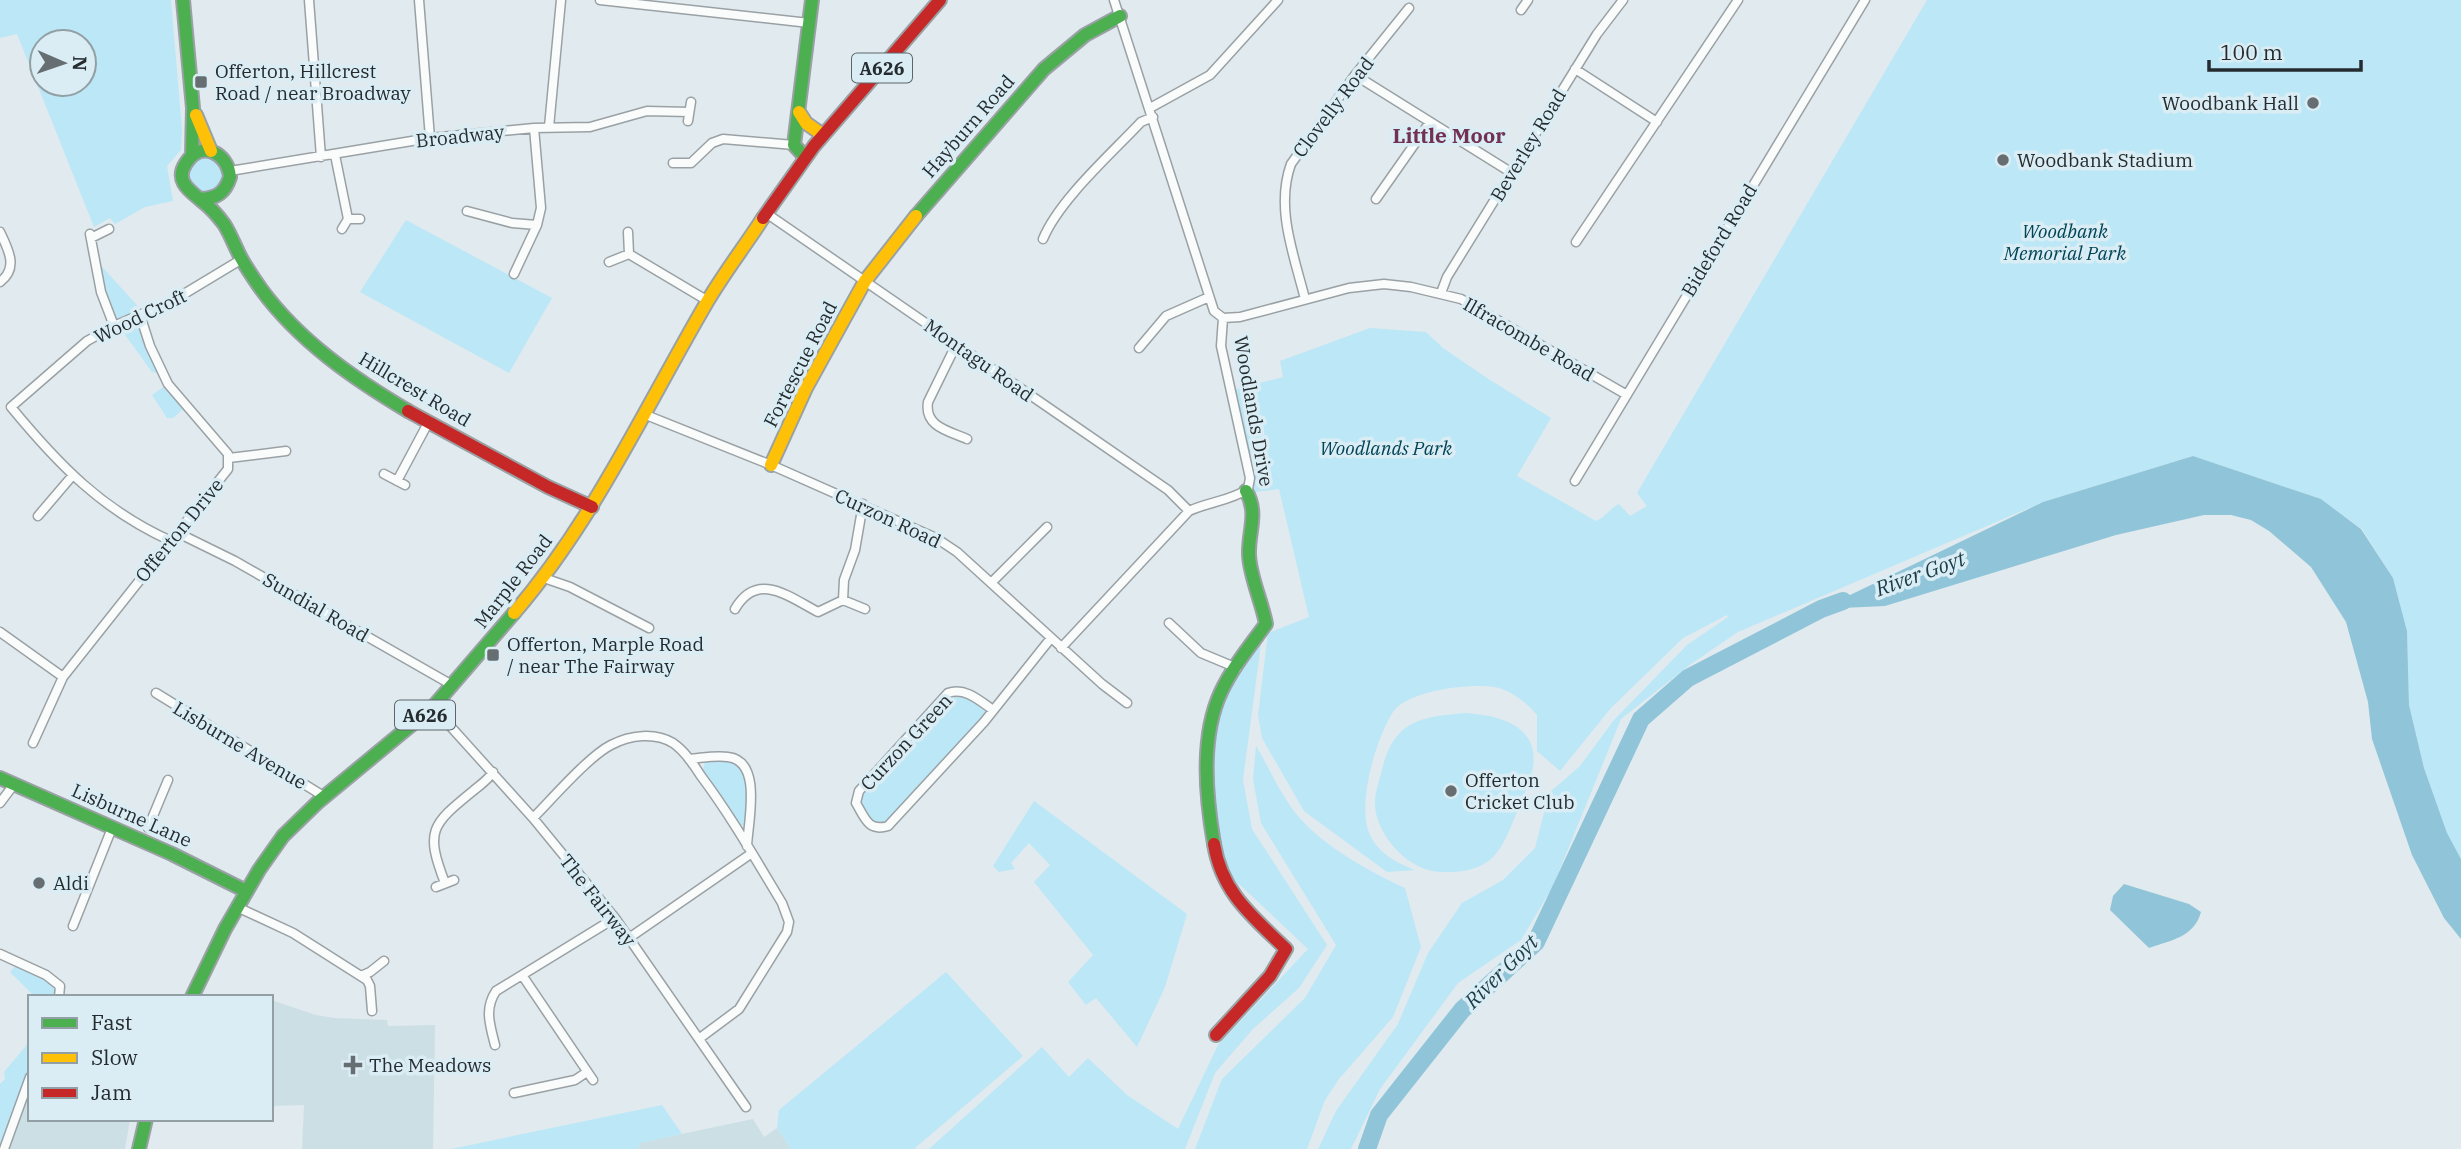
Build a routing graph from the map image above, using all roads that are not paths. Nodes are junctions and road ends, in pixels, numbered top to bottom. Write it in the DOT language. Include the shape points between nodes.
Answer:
graph roads {
  1 [pos="183,0"];
  2 [pos="309,0"];
  3 [pos="419,0"];
  4 [pos="561,0"];
  5 [pos="600,0"];
  6 [pos="812,0"];
  7 [pos="940,0"];
  8 [pos="1114,0"];
  9 [pos="1278,0"];
  10 [pos="1528,0"];
  11 [pos="1623,0"];
  12 [pos="1738,0"];
  13 [pos="1865,0"];
  14 [pos="1409,8"];
  15 [pos="1521,10"];
  16 [pos="1120,16"];
  17 [pos="809,23"];
  18 [pos="1575,69"];
  19 [pos="1355,75"];
  20 [pos="691,102"];
  21 [pos="194,108"];
  22 [pos="799,112"];
  23 [pos="1151,112"];
  24 [pos="1430,122"];
  25 [pos="1657,122"];
  26 [pos="549,127"];
  27 [pos="534,128"];
  28 [pos="430,138"];
  29 [pos="819,141"];
  30 [pos="794,145"];
  31 [pos="211,151"];
  32 [pos="335,155"];
  33 [pos="192,156"];
  34 [pos="321,157"];
  35 [pos="805,157"];
  36 [pos="673,163"];
  37 [pos="230,171"];
  38 [pos="1512,173"];
  39 [pos="221,195"];
  40 [pos="201,199"];
  41 [pos="1376,199"];
  42 [pos="467,211"];
  43 [pos="766,213"];
  44 [pos="348,219"];
  45 [pos="360,219"];
  46 [pos="224,224"];
  47 [pos="537,225"];
  48 [pos="109,229"];
  49 [pos="342,229"];
  50 [pos="0,232"];
  51 [pos="628,232"];
  52 [pos="1043,239"];
  53 [pos="1576,242"];
  54 [pos="629,254"];
  55 [pos="242,259"];
  56 [pos="610,262"];
  57 [pos="514,274"];
  58 [pos="865,281"];
  59 [pos="0,282"];
  60 [pos="1441,293"];
  61 [pos="1209,297"];
  62 [pos="1305,299"];
  63 [pos="708,302"];
  64 [pos="141,314"];
  65 [pos="1223,318"];
  66 [pos="114,326"];
  67 [pos="956,345"];
  68 [pos="1139,348"];
  69 [pos="1627,396"];
  70 [pos="646,415"];
  71 [pos="428,423"];
  72 [pos="967,439"];
  73 [pos="286,451"];
  74 [pos="229,458"];
  75 [pos="771,465"];
  76 [pos="384,474"];
  77 [pos="73,475"];
  78 [pos="1575,481"];
  79 [pos="1246,491"];
  80 [pos="863,504"];
  81 [pos="1189,511"];
  82 [pos="588,513"];
  83 [pos="38,516"];
  84 [pos="1047,527"];
  85 [pos="178,533"];
  86 [pos="171,541"];
  87 [pos="544,578"];
  88 [pos="991,583"];
  89 [pos="844,600"];
  90 [pos="865,608"];
  91 [pos="735,610"];
  92 [pos="1169,623"];
  93 [pos="649,628"];
  94 [pos="0,632"];
  95 [pos="1051,638"];
  96 [pos="1061,648"];
  97 [pos="1237,668"];
  98 [pos="63,677"];
  99 [pos="452,685"];
  100 [pos="156,693"];
  101 [pos="1127,703"];
  102 [pos="433,707"];
  103 [pos="993,710"];
  104 [pos="33,743"];
  105 [pos="689,759"];
  106 [pos="493,772"];
  107 [pos="0,778"];
  108 [pos="169,780"];
  109 [pos="15,783"];
  110 [pos="325,797"];
  111 [pos="0,803"];
  112 [pos="533,818"];
  113 [pos="113,828"];
  114 [pos="148,828"];
  115 [pos="749,850"];
  116 [pos="454,880"];
  117 [pos="246,891"];
  118 [pos="237,907"];
  119 [pos="615,918"];
  120 [pos="73,926"];
  121 [pos="629,938"];
  122 [pos="0,954"];
  123 [pos="384,961"];
  124 [pos="522,975"];
  125 [pos="361,976"];
  126 [pos="59,995"];
  127 [pos="193,995"];
  128 [pos="372,1011"];
  129 [pos="1216,1035"];
  130 [pos="700,1038"];
  131 [pos="495,1045"];
  132 [pos="28,1083"];
  133 [pos="514,1093"];
  134 [pos="746,1107"];
  135 [pos="146,1121"];
  136 [pos="4,1149"];
  137 [pos="139,1149"];
  1 -- 21 [label="main road, Hillcrest Road"];
  2 -- 34 [label="street"];
  3 -- 28 [label="street"];
  4 -- 26 [label="street"];
  5 -- 17 [label="street"];
  6 -- 17 [label="main road"];
  7 -- 29 [label="main road, A626"];
  8 -- 16 [label="street, Woodlands Drive"];
  9 -- 23 [label="street" via="1210,75"];
  10 -- 15 [label="street"];
  11 -- 18 [label="street, Beverley Road"];
  12 -- 25 [label="street"];
  13 -- 69 [label="street, Bideford Road"];
  14 -- 19 [label="street, Clovelly Road"];
  16 -- 23 [label="street, Woodlands Drive"];
  16 -- 58 [label="main road, Hayburn Road" via="1075,43 1044,69"];
  17 -- 22 [label="main road"];
  18 -- 25 [label="street"];
  18 -- 38 [label="street, Beverley Road"];
  19 -- 24 [label="street"];
  19 -- 62 [label="street, Clovelly Road" via="1291,164 1285,181 1286,222"];
  20 -- 26 [label="street, Broadway" via="689,116 647,111 590,127"];
  21 -- 31 [label="main road, Hillcrest Road"];
  21 -- 33 [label="main road, Hillcrest Road"];
  22 -- 29 [label="main road"];
  22 -- 30 [label="main road"];
  23 -- 52 [label="street" via="1065,203"];
  23 -- 61 [label="street, Woodlands Drive"];
  24 -- 38 [label="street"];
  24 -- 41 [label="street"];
  25 -- 53 [label="street"];
  26 -- 27 [label="street, Broadway"];
  27 -- 28 [label="street, Broadway"];
  27 -- 47 [label="street" via="542,200"];
  28 -- 32 [label="street, Broadway"];
  29 -- 35 [label="main road, Marple Road / A626"];
  30 -- 35 [label="main road"];
  30 -- 36 [label="street" via="723,139 691,163"];
  31 -- 33 [label="main road"];
  31 -- 37 [label="main road, Hillcrest Road" via="224,158"];
  32 -- 34 [label="street, Broadway"];
  32 -- 44 [label="street"];
  33 -- 40 [label="main road, Hillcrest Road" via="183,168 183,183"];
  34 -- 37 [label="street, Broadway"];
  35 -- 43 [label="main road, Marple Road / A626"];
  37 -- 39 [label="main road, Hillcrest Road" via="229,184"];
  38 -- 60 [label="street, Beverley Road"];
  39 -- 40 [label="main road"];
  39 -- 46 [label="main road, Hillcrest Road"];
  40 -- 46 [label="main road, Hillcrest Road"];
  42 -- 47 [label="street"];
  43 -- 58 [label="street, Montagu Road"];
  43 -- 63 [label="main road, Marple Road / A626"];
  44 -- 45 [label="street"];
  44 -- 49 [label="street"];
  46 -- 55 [label="main road, Hillcrest Road"];
  47 -- 57 [label="street"];
  48 -- 66 [label="street" via="91,236 101,292"];
  50 -- 59 [label="street" via="11,263 7,277"];
  51 -- 54 [label="street"];
  54 -- 56 [label="street"];
  54 -- 63 [label="street"];
  55 -- 64 [label="street, Wood Croft"];
  55 -- 71 [label="main road, Hillcrest Road" via="265,294 303,336 362,383"];
  58 -- 67 [label="street, Montagu Road"];
  58 -- 75 [label="main road, Fortescue Road" via="806,388"];
  60 -- 62 [label="street, Ilfracombe Road" via="1384,284"];
  60 -- 69 [label="street, Ilfracombe Road" via="1461,299"];
  61 -- 65 [label="street, Woodlands Drive" via="1214,311"];
  61 -- 68 [label="street" via="1166,316"];
  62 -- 65 [label="street, Ilfracombe Road"];
  63 -- 70 [label="main road, Marple Road / A626"];
  64 -- 66 [label="street, Wood Croft"];
  64 -- 74 [label="street, Offerton Drive" via="168,384"];
  65 -- 79 [label="street, Woodlands Drive" via="1221,346 1250,478"];
  66 -- 77 [label="street, Wood Croft" via="87,341 11,407"];
  67 -- 72 [label="street" via="927,410 937,427"];
  67 -- 81 [label="street, Montagu Road" via="1168,490"];
  69 -- 78 [label="street, Bideford Road"];
  70 -- 75 [label="street, Curzon Road"];
  70 -- 82 [label="main road, Marple Road / A626"];
  71 -- 76 [label="street" via="401,483"];
  71 -- 82 [label="main road, Hillcrest Road"];
  73 -- 74 [label="street"];
  74 -- 85 [label="street, Offerton Drive" via="228,468"];
  75 -- 80 [label="street, Curzon Road"];
  77 -- 83 [label="street"];
  77 -- 86 [label="street" via="125,518"];
  79 -- 81 [label="street"];
  79 -- 97 [label="main road, Woodlands Drive" via="1255,514 1248,553 1266,624"];
  80 -- 88 [label="street, Curzon Road" via="936,538"];
  80 -- 89 [label="street" via="844,580"];
  81 -- 96 [label="street"];
  82 -- 87 [label="main road, Marple Road / A626"];
  84 -- 88 [label="street"];
  85 -- 86 [label="street, Offerton Drive"];
  85 -- 99 [label="street, Sundial Road"];
  86 -- 98 [label="street, Offerton Drive"];
  87 -- 93 [label="street"];
  87 -- 99 [label="main road, Marple Road / A626"];
  88 -- 95 [label="street, Curzon Road"];
  89 -- 90 [label="street"];
  89 -- 91 [label="street" via="818,612 768,587 741,598"];
  92 -- 97 [label="street" via="1201,653"];
  94 -- 98 [label="street"];
  95 -- 96 [label="street, Curzon Road"];
  95 -- 103 [label="street, Curzon Green"];
  96 -- 101 [label="street, Curzon Road"];
  97 -- 129 [label="main road, Woodlands Drive" via="1219,696 1208,742 1206,792 1217,859 1229,890 1286,949 1270,976"];
  98 -- 104 [label="street, Offerton Drive"];
  99 -- 102 [label="main road, Marple Road / A626"];
  100 -- 110 [label="street, Lisburne Avenue"];
  102 -- 106 [label="street, The Fairway"];
  102 -- 110 [label="main road, Marple Road / A626"];
  103 -- 103 [label="street, Curzon Green" via="888,826 871,826 856,803 859,791 947,693 963,691"];
  105 -- 112 [label="street" via="676,744 663,738 638,737 612,744"];
  105 -- 115 [label="street"];
  105 -- 115 [label="street" via="727,756 747,768 751,780"];
  106 -- 112 [label="street, The Fairway"];
  106 -- 116 [label="street" via="446,813 437,827 433,844 440,885"];
  107 -- 109 [label="main road, Lisburne Lane"];
  108 -- 114 [label="street"];
  109 -- 111 [label="street"];
  109 -- 113 [label="main road, Lisburne Lane"];
  110 -- 117 [label="main road, Marple Road / A626" via="274,846"];
  112 -- 119 [label="street, The Fairway"];
  113 -- 117 [label="main road, Lisburne Lane"];
  113 -- 120 [label="street"];
  115 -- 121 [label="street"];
  115 -- 130 [label="street" via="787,912 788,932 739,1009"];
  117 -- 118 [label="main road, Marple Road / A626"];
  118 -- 125 [label="street" via="293,933"];
  118 -- 127 [label="main road, Marple Road / A626"];
  119 -- 121 [label="street, The Fairway"];
  119 -- 124 [label="street"];
  121 -- 130 [label="street, The Fairway"];
  122 -- 126 [label="street" via="46,975 60,986"];
  123 -- 125 [label="street"];
  124 -- 131 [label="street" via="492,997 487,1030"];
  124 -- 133 [label="street" via="590,1076 527,1094"];
  125 -- 128 [label="street" via="370,986"];
  130 -- 134 [label="street, The Fairway"];
  132 -- 136 [label="street"];
  135 -- 137 [label="main road"];
}
